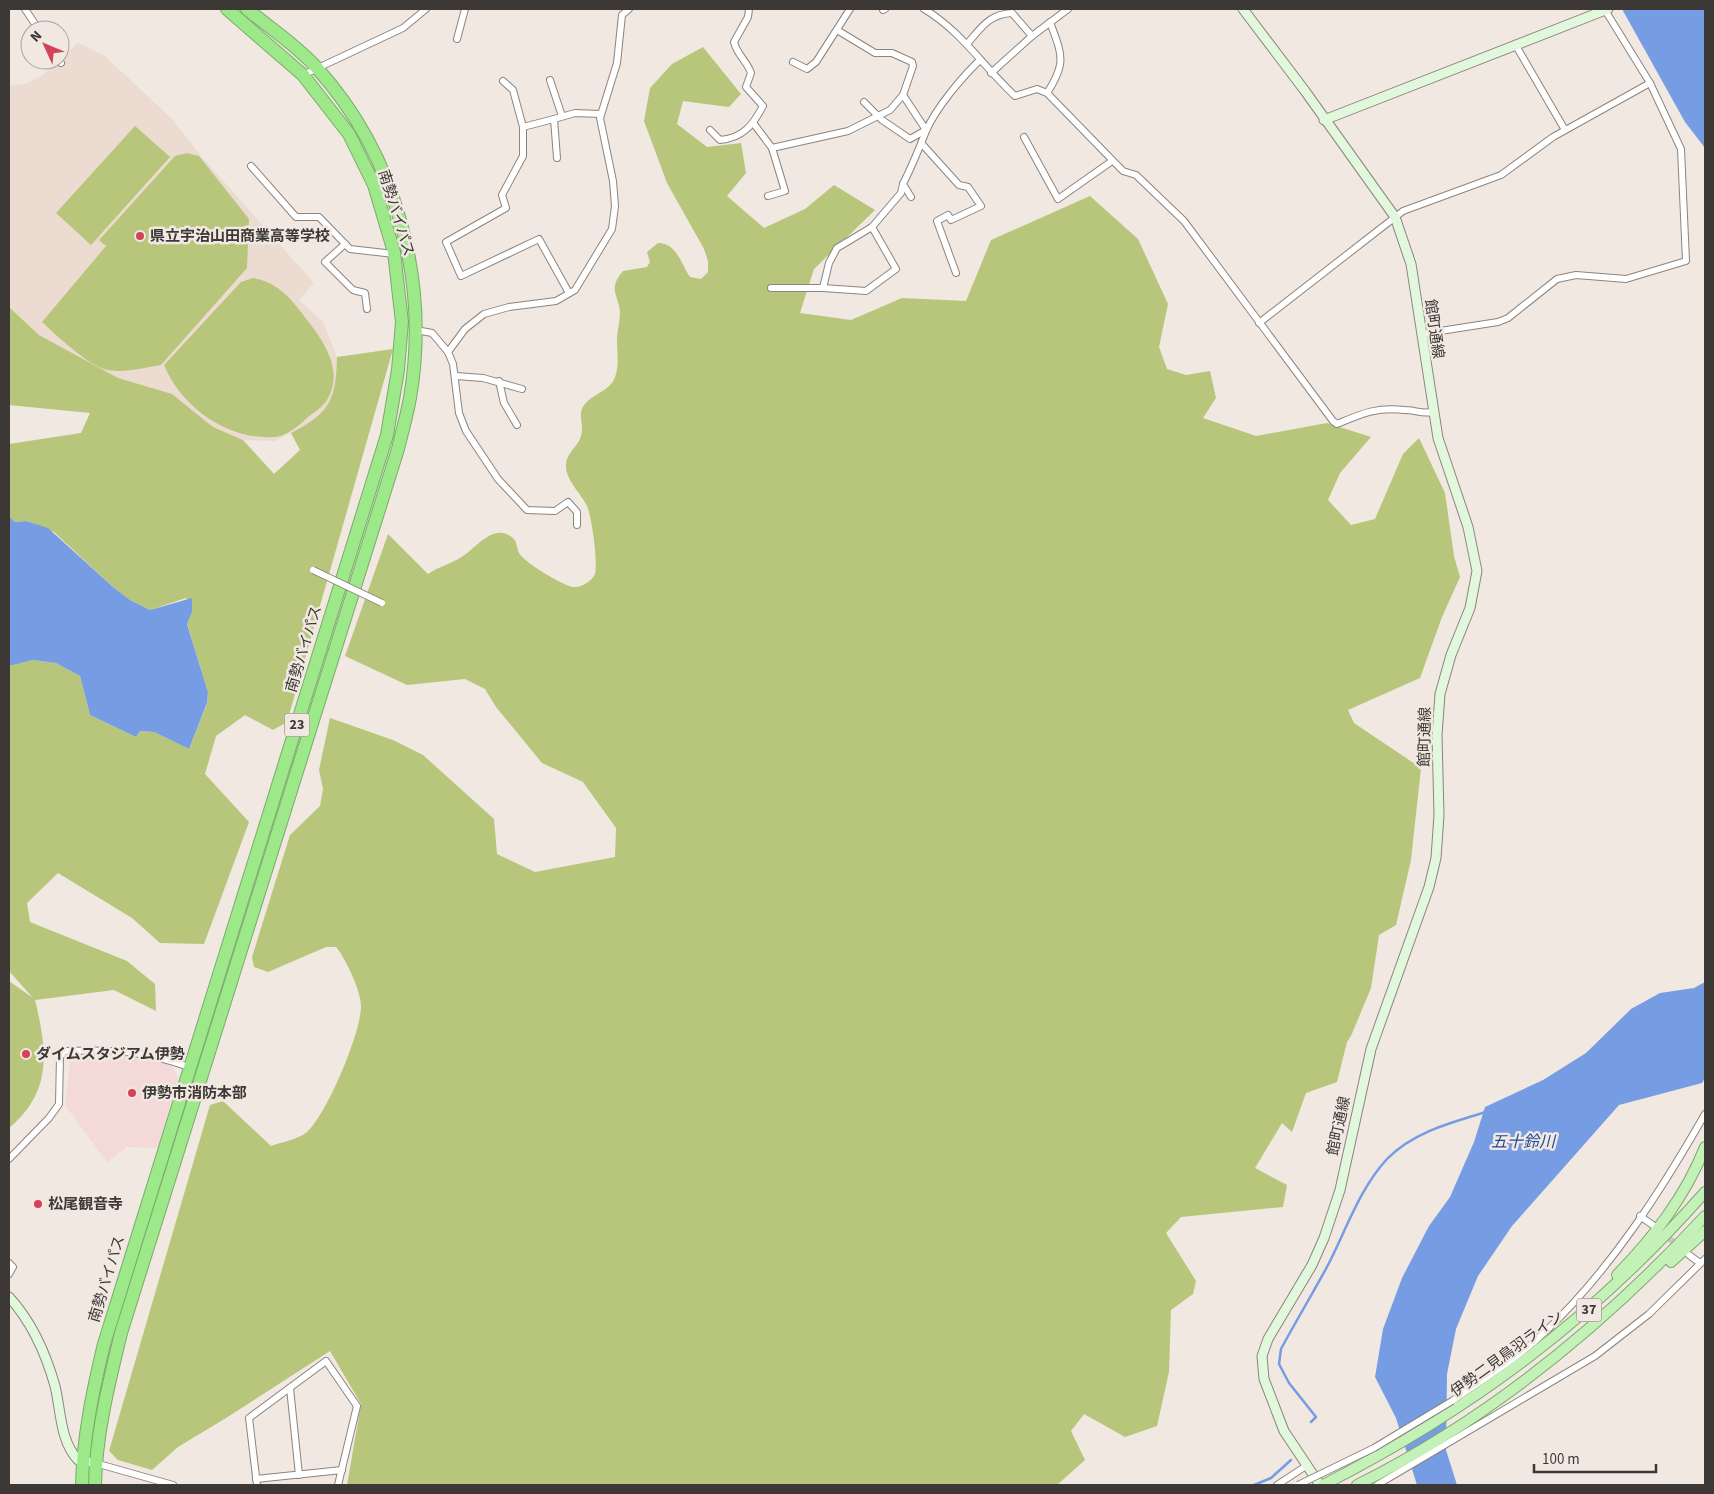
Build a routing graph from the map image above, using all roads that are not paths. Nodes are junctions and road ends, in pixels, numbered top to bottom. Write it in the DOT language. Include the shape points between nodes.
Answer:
graph roads {
  1 [pos="25,9"];
  2 [pos="227,9"];
  3 [pos="247,9"];
  4 [pos="426,9"];
  5 [pos="465,9"];
  6 [pos="629,9"];
  7 [pos="749,9"];
  8 [pos="850,9"];
  9 [pos="1055,9"];
  10 [pos="1068,9"];
  11 [pos="1243,9"];
  12 [pos="1606,9"];
  13 [pos="928,10"];
  14 [pos="1057,17"];
  15 [pos="32,20"];
  16 [pos="1050,22"];
  17 [pos="837,30"];
  18 [pos="1032,36"];
  19 [pos="457,39"];
  20 [pos="967,44"];
  21 [pos="1515,44"];
  22 [pos="980,60"];
  23 [pos="793,62"];
  24 [pos="317,69"];
  25 [pos="991,73"];
  26 [pos="304,75"];
  27 [pos="550,80"];
  28 [pos="504,81"];
  29 [pos="1650,83"];
  30 [pos="1046,93"];
  31 [pos="902,94"];
  32 [pos="864,102"];
  33 [pos="601,114"];
  34 [pos="562,116"];
  35 [pos="878,116"];
  36 [pos="554,119"];
  37 [pos="1324,120"];
  38 [pos="754,124"];
  39 [pos="522,127"];
  40 [pos="710,130"];
  41 [pos="926,130"];
  42 [pos="1565,130"];
  43 [pos="1024,137"];
  44 [pos="922,144"];
  45 [pos="772,148"];
  46 [pos="557,158"];
  47 [pos="1112,160"];
  48 [pos="251,166"];
  49 [pos="903,184"];
  50 [pos="768,196"];
  51 [pos="911,197"];
  52 [pos="1395,217"];
  53 [pos="872,227"];
  54 [pos="345,244"];
  55 [pos="394,254"];
  56 [pos="956,273"];
  57 [pos="772,288"];
  58 [pos="824,288"];
  59 [pos="569,293"];
  60 [pos="367,308"];
  61 [pos="1259,324"];
  62 [pos="416,330"];
  63 [pos="1421,334"];
  64 [pos="448,352"];
  65 [pos="456,376"];
  66 [pos="499,381"];
  67 [pos="522,389"];
  68 [pos="1432,412"];
  69 [pos="518,425"];
  70 [pos="577,525"];
  71 [pos="313,570"];
  72 [pos="382,603"];
  73 [pos="196,1069"];
  74 [pos="1705,1114"];
  75 [pos="1705,1147"];
  76 [pos="9,1159"];
  77 [pos="1705,1192"];
  78 [pos="1640,1216"];
  79 [pos="1705,1216"];
  80 [pos="1654,1226"];
  81 [pos="1705,1231"];
  82 [pos="1689,1255"];
  83 [pos="1703,1261"];
  84 [pos="9,1263"];
  85 [pos="9,1274"];
  86 [pos="9,1297"];
  87 [pos="1554,1338"];
  88 [pos="1578,1340"];
  89 [pos="290,1388"];
  90 [pos="82,1461"];
  91 [pos="96,1463"];
  92 [pos="1306,1466"];
  93 [pos="342,1470"];
  94 [pos="299,1475"];
  95 [pos="257,1482"];
  96 [pos="82,1485"];
  97 [pos="95,1485"];
  98 [pos="174,1485"];
  99 [pos="338,1485"];
  100 [pos="1277,1485"];
  101 [pos="1297,1485"];
  102 [pos="1321,1485"];
  103 [pos="1357,1485"];
  104 [pos="1378,1485"];
  1 -- 15 [label="street"];
  2 -- 26 [label="highway, 南勢バイパス / 23"];
  3 -- 24 [label="highway, 南勢バイパス / 23"];
  4 -- 24 [label="street" via="402,28"];
  5 -- 19 [label="street"];
  6 -- 33 [label="street" via="622,15 617,63"];
  7 -- 38 [label="street" via="734,42 736,52 751,73 746,88 763,106"];
  8 -- 17 [label="street"];
  9 -- 14 [label="street"];
  10 -- 14 [label="street"];
  11 -- 37 [label="main road, 館町通線" via="1306,91"];
  12 -- 21 [label="main road"];
  12 -- 29 [label="street"];
  13 -- 20 [label="street"];
  14 -- 16 [label="street"];
  16 -- 18 [label="street"];
  16 -- 30 [label="street" via="1062,54 1059,74"];
  17 -- 23 [label="street" via="808,69"];
  17 -- 31 [label="street" via="875,53 892,53 912,62"];
  18 -- 20 [label="street" via="1012,13 1000,13"];
  18 -- 25 [label="street"];
  20 -- 22 [label="street"];
  21 -- 37 [label="main road"];
  21 -- 42 [label="street"];
  22 -- 25 [label="street"];
  22 -- 41 [label="street" via="961,77"];
  24 -- 26 [label="street"];
  24 -- 62 [label="highway, 南勢バイパス / 23" via="363,131 389,186 409,259"];
  25 -- 30 [label="street" via="1014,96 1037,89"];
  26 -- 55 [label="highway, 南勢バイパス / 23" via="349,134 374,185"];
  27 -- 34 [label="street"];
  28 -- 39 [label="street" via="513,90"];
  29 -- 42 [label="street"];
  29 -- 63 [label="street" via="1681,149 1686,261 1626,279 1576,274 1557,279 1508,318"];
  30 -- 47 [label="street"];
  31 -- 35 [label="street" via="890,110"];
  31 -- 41 [label="street"];
  32 -- 35 [label="street"];
  33 -- 34 [label="street"];
  33 -- 59 [label="street" via="603,140 613,181 615,206 612,229 575,290"];
  34 -- 36 [label="street"];
  35 -- 41 [label="street" via="910,139"];
  35 -- 45 [label="street" via="848,131"];
  36 -- 39 [label="street"];
  36 -- 46 [label="street"];
  37 -- 52 [label="main road, 館町通線"];
  38 -- 40 [label="street" via="732,139 720,140"];
  38 -- 45 [label="street"];
  39 -- 59 [label="street" via="523,156 502,195 506,208 446,242 460,276 539,238"];
  41 -- 44 [label="street"];
  42 -- 52 [label="street" via="1501,175"];
  43 -- 47 [label="street" via="1058,199"];
  44 -- 49 [label="street"];
  44 -- 56 [label="street" via="959,185 968,187 981,206 951,220 948,215 938,221"];
  45 -- 50 [label="street" via="785,191"];
  47 -- 61 [label="street" via="1123,171 1136,175 1184,222"];
  48 -- 54 [label="street" via="296,217 319,218"];
  49 -- 51 [label="street"];
  49 -- 53 [label="street" via="901,193"];
  52 -- 61 [label="street"];
  52 -- 63 [label="main road, 館町通線" via="1411,264"];
  53 -- 58 [label="street" via="837,248"];
  53 -- 58 [label="street" via="896,269 866,291"];
  54 -- 55 [label="street" via="350,249"];
  54 -- 60 [label="street" via="325,262 353,290 365,292"];
  55 -- 73 [label="highway, 南勢バイパス / 23" via="402,322 387,435"];
  57 -- 58 [label="street"];
  59 -- 64 [label="street" via="556,301 484,314 465,329"];
  61 -- 68 [label="street" via="1337,424 1370,410"];
  62 -- 64 [label="street" via="432,333"];
  62 -- 73 [label="highway, 南勢バイパス / 23" via="410,399 398,450"];
  63 -- 68 [label="main road, 館町通線"];
  64 -- 65 [label="street"];
  65 -- 66 [label="street"];
  65 -- 70 [label="street" via="457,404 462,422 498,479 527,510 555,511 568,502 577,512"];
  66 -- 67 [label="street"];
  66 -- 69 [label="street" via="504,402"];
  68 -- 92 [label="main road, 館町通線" via="1475,552 1477,571 1470,608 1440,694 1437,735 1439,814 1436,858 1429,887 1371,1048 1340,1190 1327,1230 1312,1265 1268,1339 1262,1356 1262,1371 1272,1404 1291,1444"];
  71 -- 72 [label="street, bridge"];
  73 -- 76 [label="street" via="155,1055 121,1050 64,1050 60,1057 59,1104"];
  73 -- 90 [label="highway, 南勢バイパス / 23" via="104,1344"];
  73 -- 91 [label="highway, 南勢バイパス / 23" via="121,1333 107,1391"];
  74 -- 78 [label="street" via="1672,1172"];
  75 -- 87 [label="main road" via="1685,1191 1652,1237"];
  77 -- 87 [label="main road, 伊勢二見鳥羽ライン / 37" via="1668,1235 1612,1289"];
  78 -- 80 [label="street"];
  78 -- 101 [label="street, bridge" via="1607,1261 1546,1331 1507,1362 1410,1427"];
  79 -- 88 [label="main road, 伊勢二見鳥羽ライン / 37" via="1618,1305"];
  81 -- 88 [label="main road" via="1623,1306"];
  82 -- 83 [label="street"];
  83 -- 104 [label="street" via="1614,1342 1575,1370"];
  84 -- 85 [label="street" via="13,1267"];
  86 -- 90 [label="main road" via="29,1325 46,1358 67,1445"];
  87 -- 102 [label="main road, 伊勢二見鳥羽ライン / 37" via="1456,1410 1388,1452"];
  88 -- 103 [label="main road, 伊勢二見鳥羽ライン / 37" via="1460,1426"];
  89 -- 93 [label="street" via="326,1361 357,1406"];
  89 -- 94 [label="street"];
  89 -- 95 [label="street" via="249,1418"];
  90 -- 91 [label="main road"];
  90 -- 96 [label="highway, 南勢バイパス / 23"];
  91 -- 97 [label="highway, 南勢バイパス / 23"];
  91 -- 98 [label="street"];
  92 -- 100 [label="street"];
  92 -- 102 [label="main road, 館町通線"];
  93 -- 94 [label="street"];
  93 -- 99 [label="street"];
  94 -- 95 [label="street"];
}
